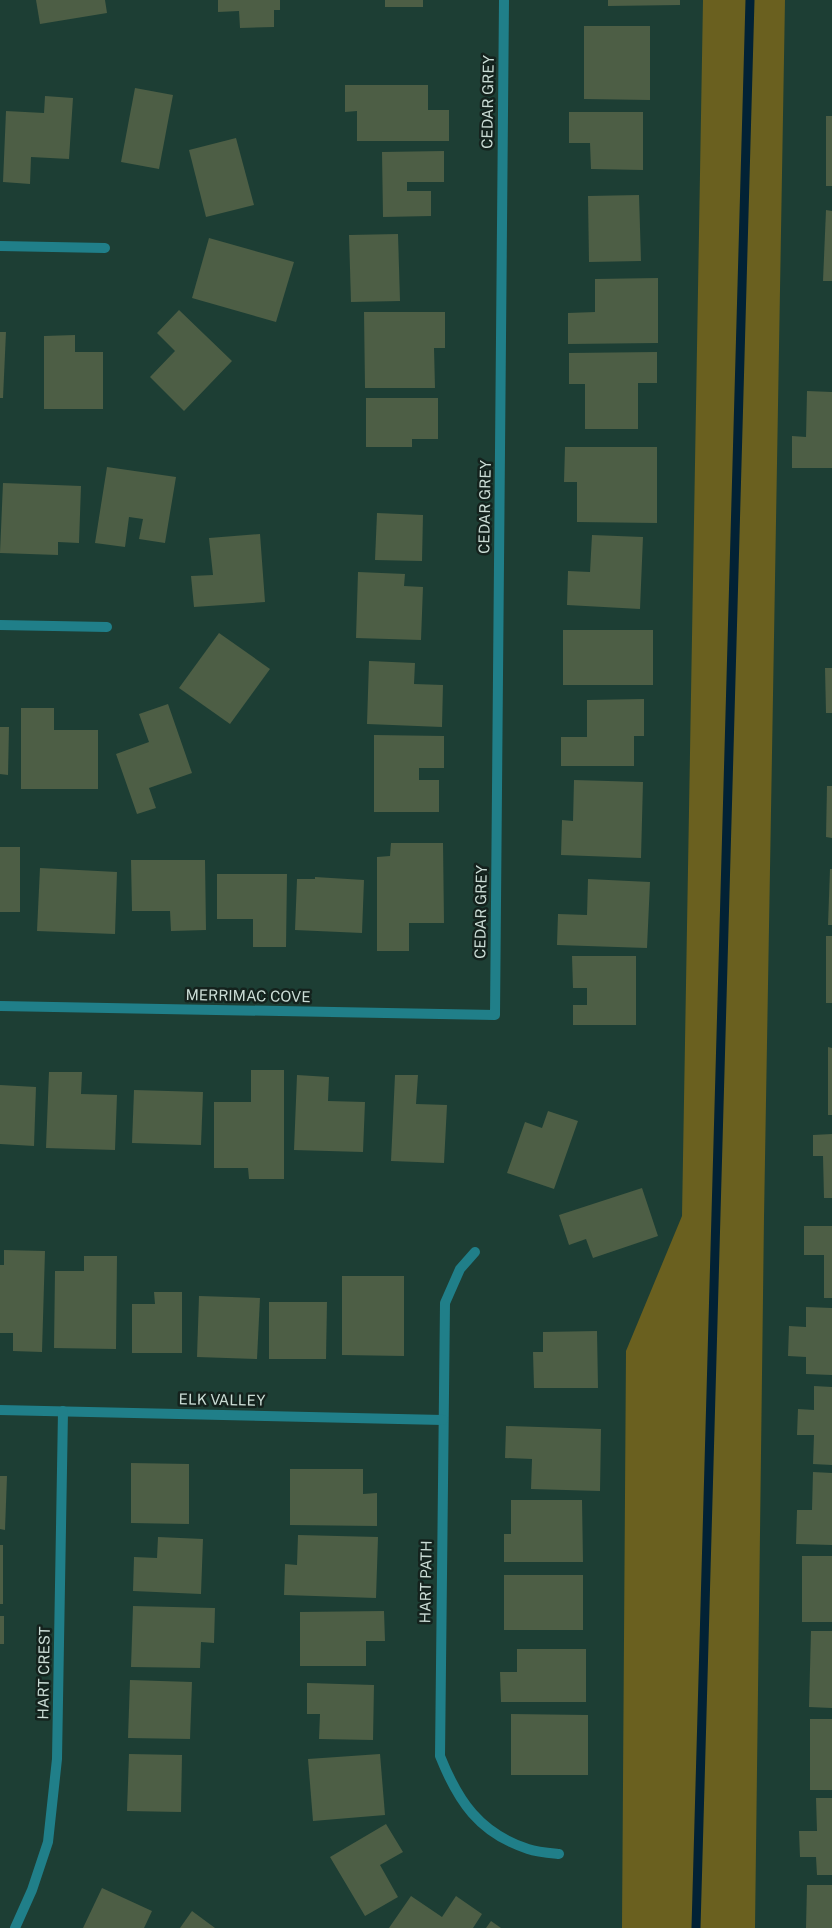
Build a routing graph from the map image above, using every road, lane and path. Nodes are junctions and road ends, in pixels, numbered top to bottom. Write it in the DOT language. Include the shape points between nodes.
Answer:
graph roads {
  1 [pos="504,0"];
  2 [pos="0,246"];
  3 [pos="105,248"];
  4 [pos="0,625"];
  5 [pos="107,627"];
  6 [pos="0,1006"];
  7 [pos="495,1015"];
  8 [pos="475,1252"];
  9 [pos="0,1410"];
  10 [pos="63,1411"];
  11 [pos="443,1420"];
  12 [pos="559,1854"];
  13 [pos="14,1928"];
  1 -- 7 [label="street, CEDAR GREY"];
  2 -- 3 [label="street"];
  4 -- 5 [label="street"];
  6 -- 7 [label="street, MERRIMAC COVE"];
  8 -- 11 [label="street, HART PATH" via="460,1269 445,1303"];
  9 -- 10 [label="street, ELK VALLEY"];
  10 -- 11 [label="street, ELK VALLEY"];
  10 -- 13 [label="street, HART CREST" via="57,1760 48,1842 32,1890"];
  11 -- 12 [label="street, HART PATH" via="440,1756 454,1790 466,1808 494,1832 528,1849"];
}
